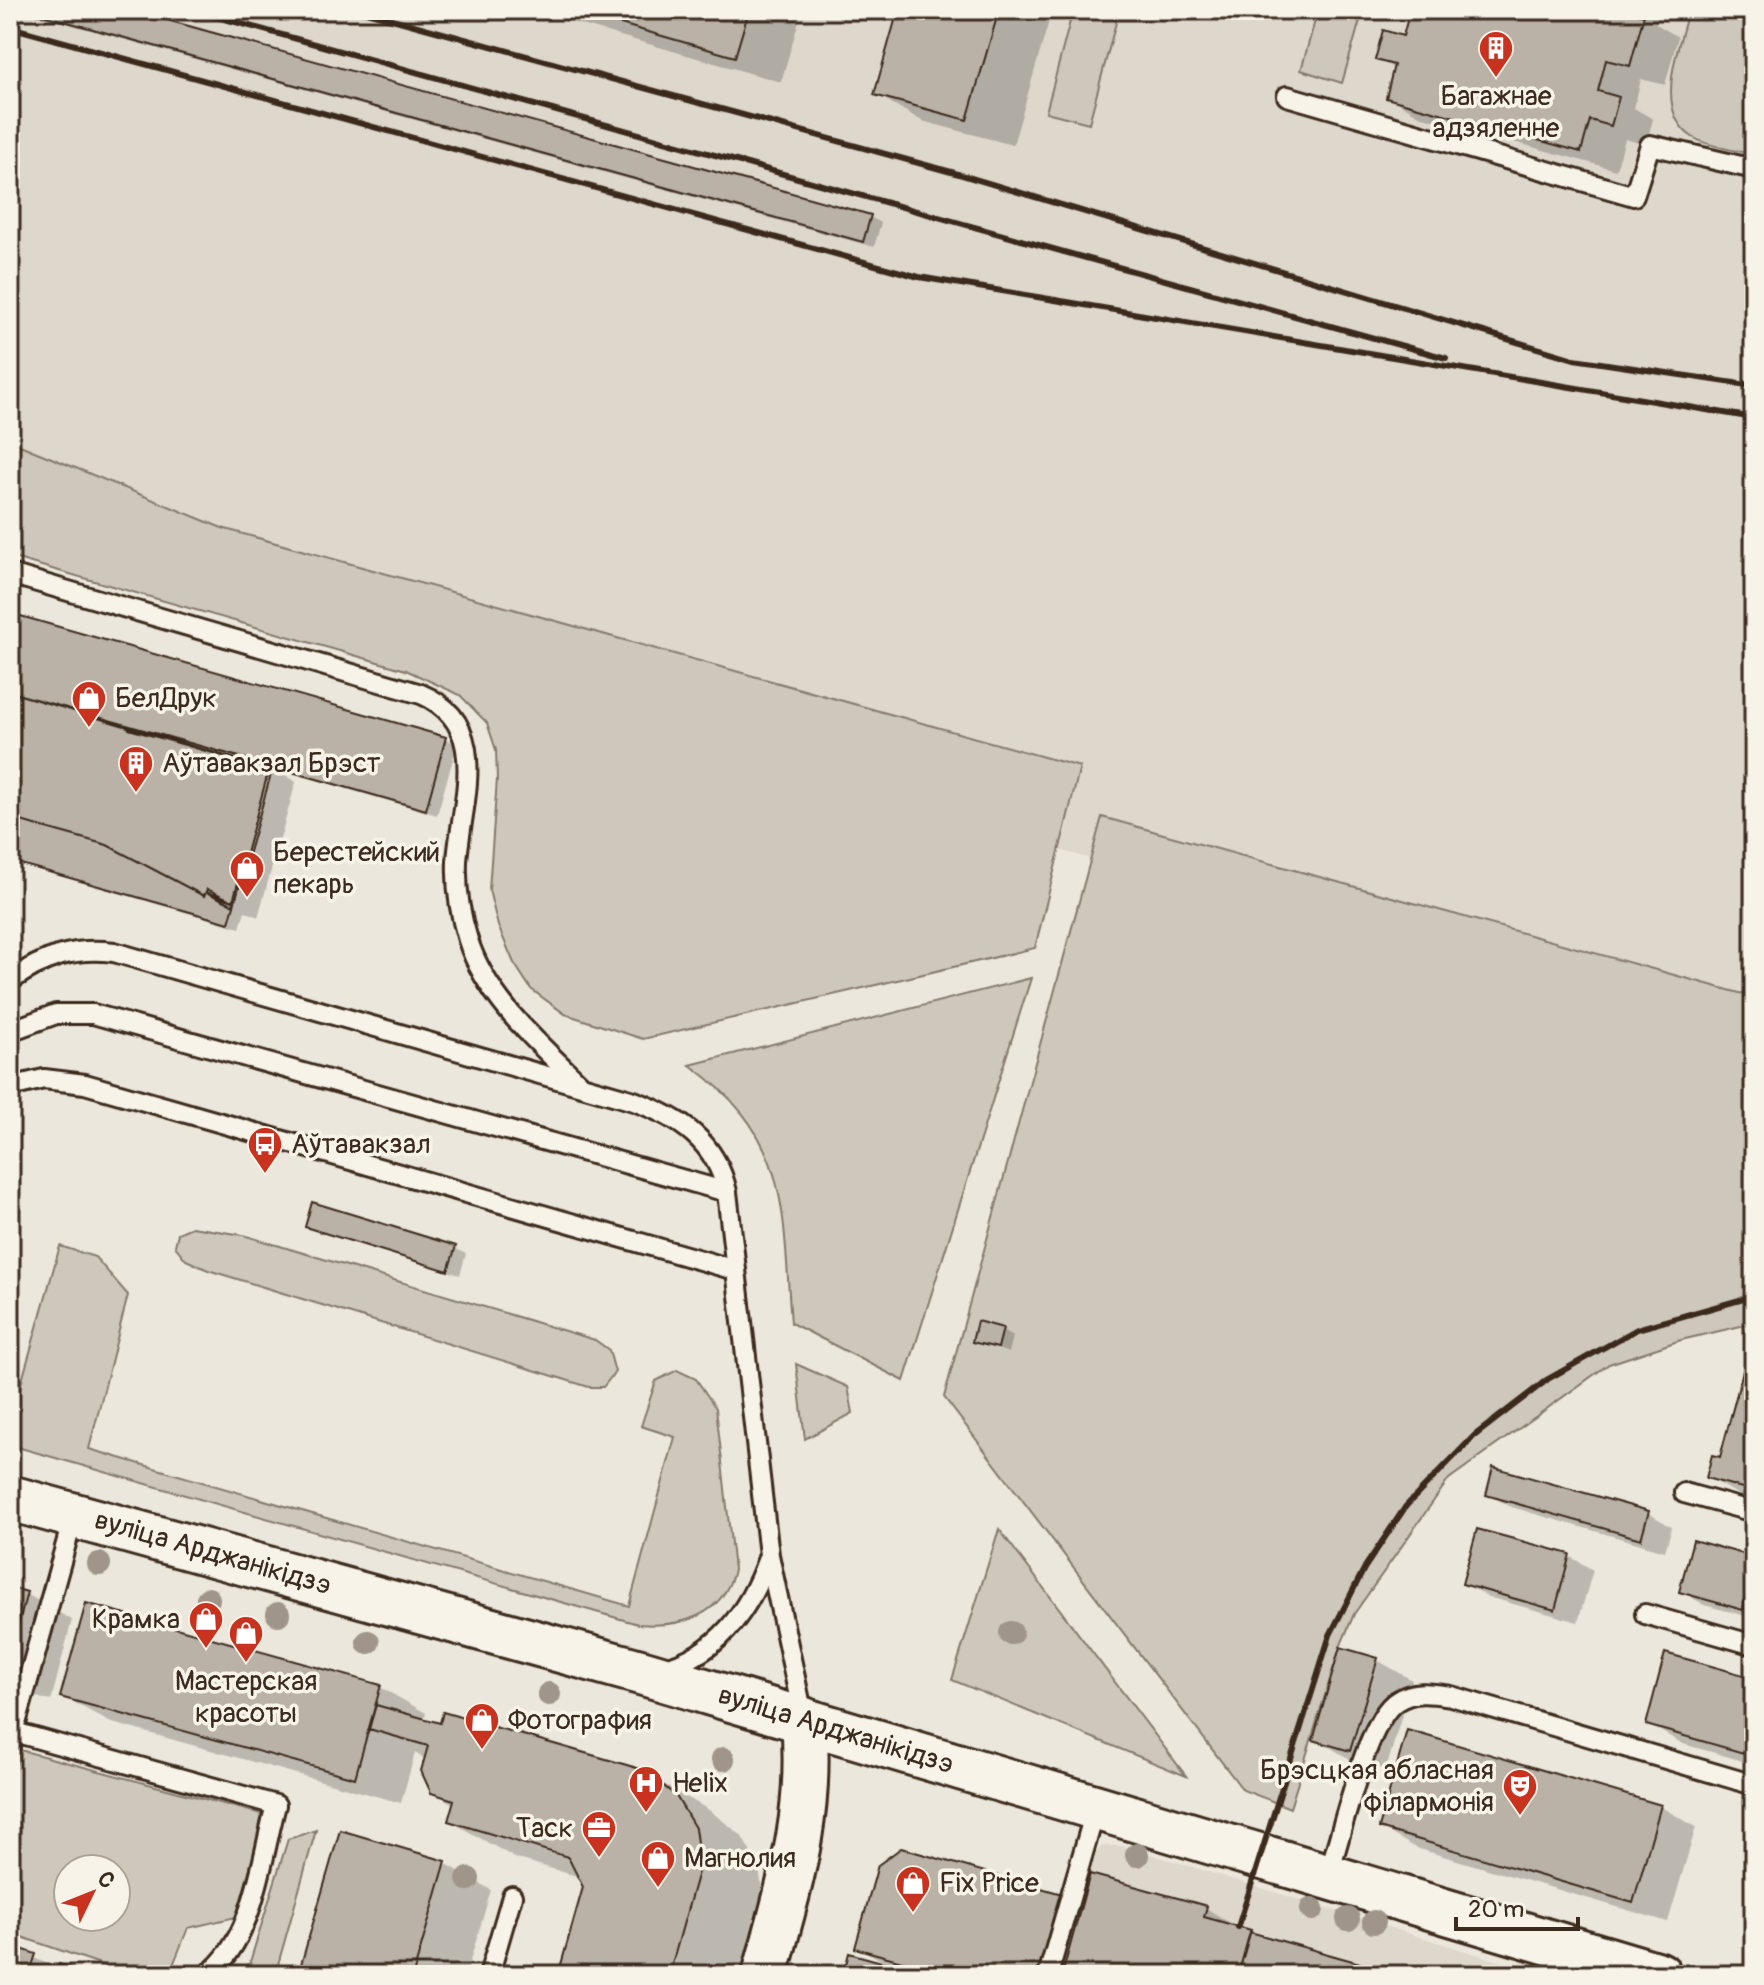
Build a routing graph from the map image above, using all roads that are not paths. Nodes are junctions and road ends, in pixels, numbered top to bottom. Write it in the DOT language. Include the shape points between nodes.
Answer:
graph roads {
  1 [pos="1287,96"];
  2 [pos="1754,169"];
  3 [pos="10,574"];
  4 [pos="10,981"];
  5 [pos="10,1031"];
  6 [pos="581,1085"];
  7 [pos="10,1087"];
  8 [pos="727,1192"];
  9 [pos="735,1270"];
  10 [pos="1684,1493"];
  11 [pos="10,1498"];
  12 [pos="1754,1512"];
  13 [pos="74,1515"];
  14 [pos="769,1555"];
  15 [pos="1645,1614"];
  16 [pos="1754,1645"];
  17 [pos="644,1673"];
  18 [pos="804,1720"];
  19 [pos="12,1738"];
  20 [pos="1754,1785"];
  21 [pos="1096,1808"];
  22 [pos="1327,1878"];
  23 [pos="512,1896"];
  24 [pos="207,1975"];
  25 [pos="489,1975"];
  26 [pos="765,1975"];
  27 [pos="1048,1975"];
  28 [pos="1659,1975"];
  1 -- 2 [label="lane" via="1634,196 1650,145"];
  3 -- 6 [label="lane" via="421,694 445,708 461,728 469,753 457,865 469,942 512,1014"];
  4 -- 6 [label="lane" via="72,950 114,952"];
  5 -- 8 [label="lane" via="56,1014 93,1014"];
  6 -- 8 [label="lane" via="662,1111 686,1126 711,1152"];
  7 -- 9 [label="lane" via="44,1079 85,1084"];
  8 -- 9 [label="lane"];
  9 -- 14 [label="lane"];
  10 -- 12 [label="lane"];
  11 -- 13 [label="main road, вуліца Арджанікідзэ"];
  13 -- 17 [label="main road, вуліца Арджанікідзэ"];
  13 -- 19 [label="lane"];
  14 -- 17 [label="lane" via="749,1603 716,1642 696,1656"];
  14 -- 18 [label="lane"];
  15 -- 16 [label="lane"];
  17 -- 18 [label="main road, вуліца Арджанікідзэ"];
  18 -- 21 [label="main road, вуліца Арджанікідзэ"];
  18 -- 26 [label="main road" via="807,1771 801,1843"];
  19 -- 24 [label="lane" via="276,1805 242,1928 230,1951"];
  20 -- 22 [label="lane" via="1451,1696 1410,1693 1393,1702 1373,1731"];
  21 -- 22 [label="main road, вуліца Арджанікідзэ"];
  21 -- 27 [label="lane"];
  22 -- 28 [label="main road, вуліца Арджанікідзэ"];
  23 -- 25 [label="lane"];
}
